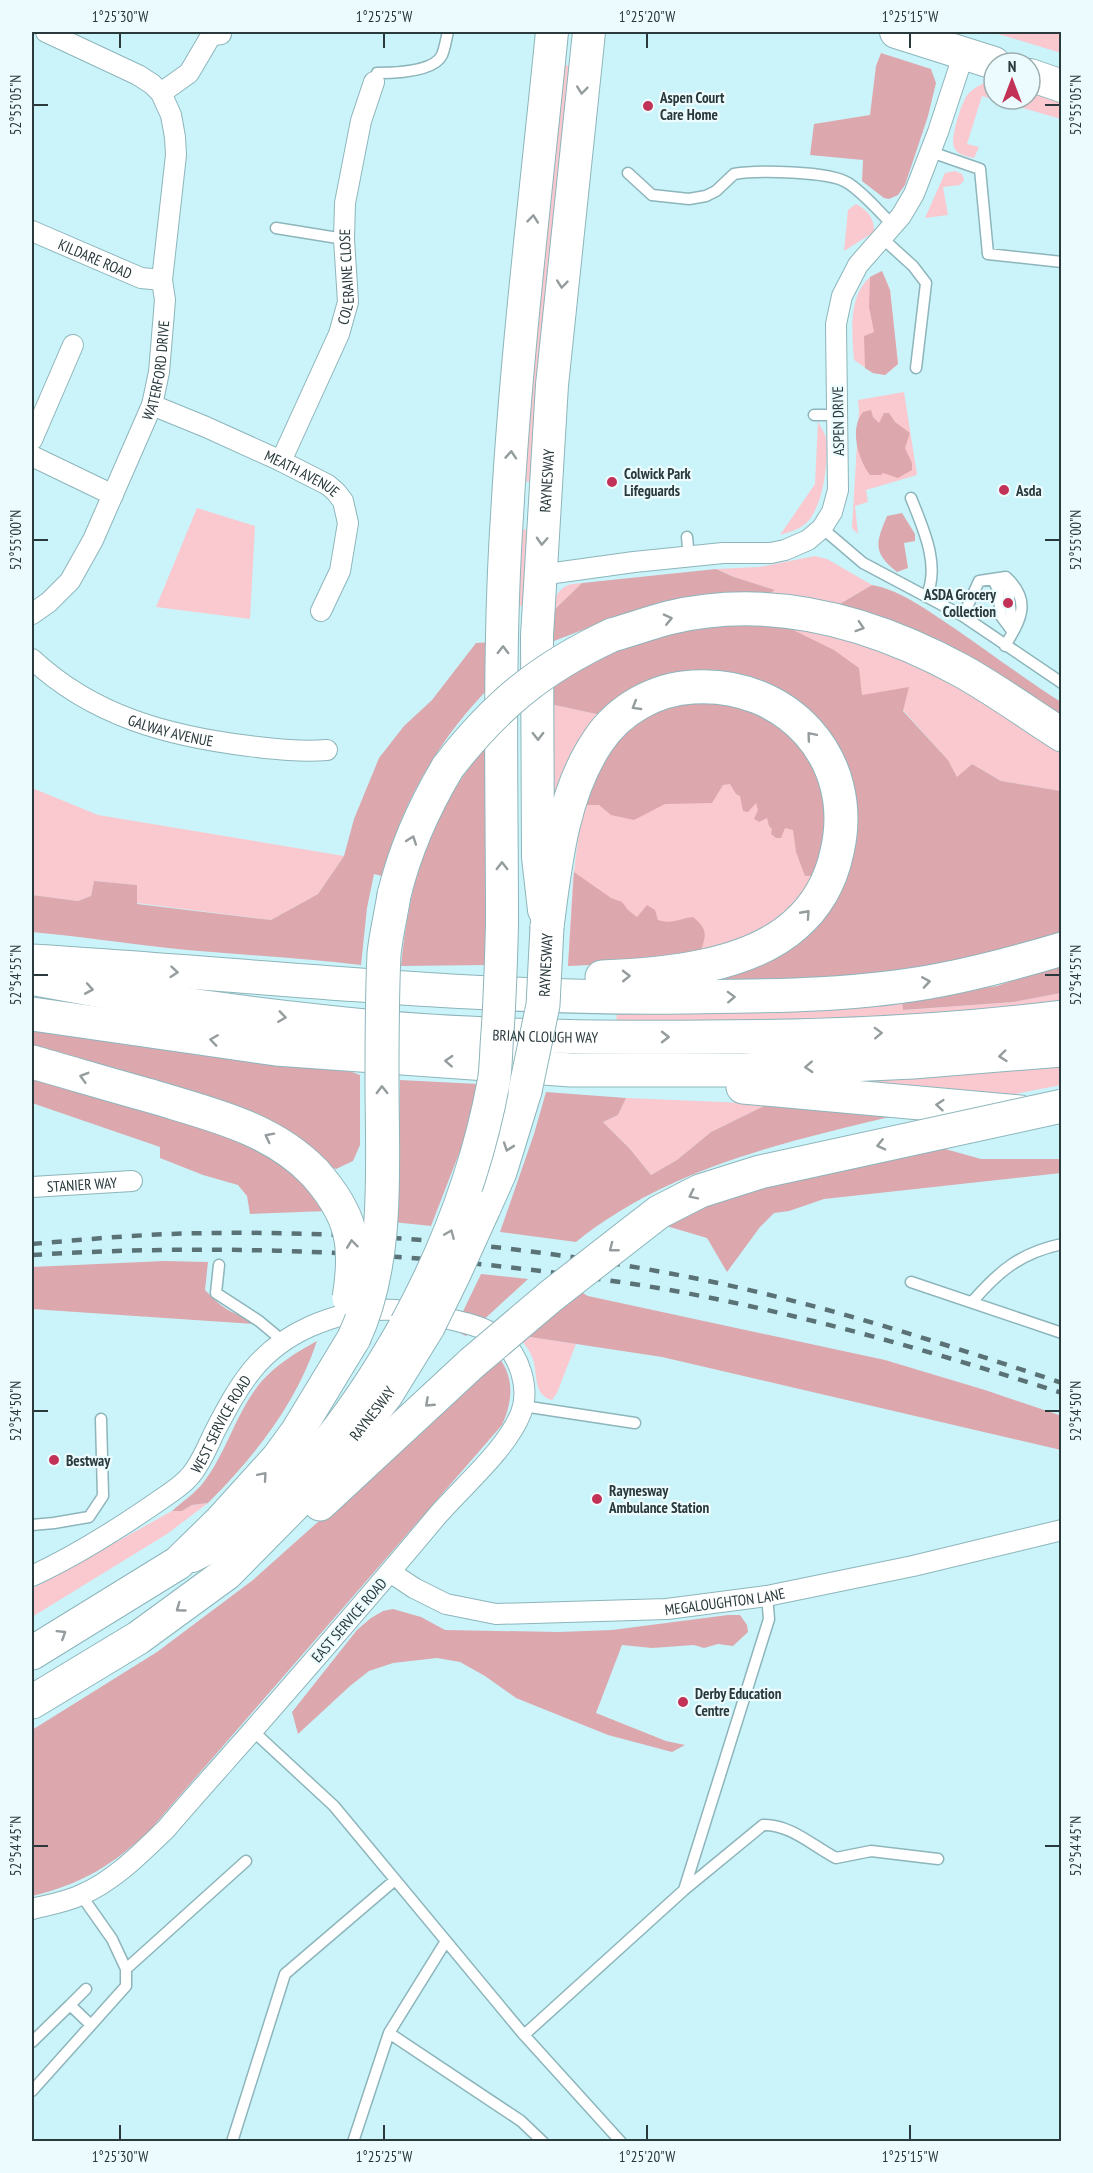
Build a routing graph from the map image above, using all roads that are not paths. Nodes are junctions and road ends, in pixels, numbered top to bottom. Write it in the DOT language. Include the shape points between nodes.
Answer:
graph roads {
  1 [pos="46,32"];
  2 [pos="448,32"];
  3 [pos="552,32"];
  4 [pos="589,32"];
  5 [pos="896,32"];
  6 [pos="220,34"];
  7 [pos="964,53"];
  8 [pos="982,59"];
  9 [pos="1042,79"];
  10 [pos="374,81"];
  11 [pos="1062,86"];
  12 [pos="161,93"];
  13 [pos="931,152"];
  14 [pos="628,173"];
  15 [pos="276,228"];
  16 [pos="32,231"];
  17 [pos="887,231"];
  18 [pos="344,239"];
  19 [pos="1062,262"];
  20 [pos="162,280"];
  21 [pos="73,345"];
  22 [pos="916,368"];
  23 [pos="152,405"];
  24 [pos="814,415"];
  25 [pos="837,415"];
  26 [pos="32,440"];
  27 [pos="32,456"];
  28 [pos="280,461"];
  29 [pos="114,495"];
  30 [pos="911,498"];
  31 [pos="822,528"];
  32 [pos="687,537"];
  33 [pos="689,558"];
  34 [pos="540,575"];
  35 [pos="993,579"];
  36 [pos="926,597"];
  37 [pos="321,611"];
  38 [pos="32,614"];
  39 [pos="963,616"];
  40 [pos="1013,632"];
  41 [pos="1005,646"];
  42 [pos="32,659"];
  43 [pos="1062,683"];
  44 [pos="1062,735"];
  45 [pos="327,750"];
  46 [pos="547,927"];
  47 [pos="1062,949"];
  48 [pos="32,961"];
  49 [pos="32,978"];
  50 [pos="442,991"];
  51 [pos="32,1014"];
  52 [pos="1062,1017"];
  53 [pos="1062,1050"];
  54 [pos="32,1062"];
  55 [pos="571,1070"];
  56 [pos="1062,1106"];
  57 [pos="1062,1115"];
  58 [pos="132,1181"];
  59 [pos="32,1187"];
  60 [pos="1062,1244"];
  61 [pos="219,1265"];
  62 [pos="910,1282"];
  63 [pos="972,1302"];
  64 [pos="417,1321"];
  65 [pos="1062,1333"];
  66 [pos="283,1341"];
  67 [pos="343,1351"];
  68 [pos="523,1406"];
  69 [pos="101,1419"];
  70 [pos="635,1423"];
  71 [pos="32,1525"];
  72 [pos="1062,1530"];
  73 [pos="178,1563"];
  74 [pos="390,1572"];
  75 [pos="227,1574"];
  76 [pos="32,1576"];
  77 [pos="767,1596"];
  78 [pos="32,1653"];
  79 [pos="32,1702"];
  80 [pos="252,1731"];
  81 [pos="938,1859"];
  82 [pos="246,1861"];
  83 [pos="395,1880"];
  84 [pos="684,1890"];
  85 [pos="81,1895"];
  86 [pos="32,1908"];
  87 [pos="446,1941"];
  88 [pos="126,1969"];
  89 [pos="86,1989"];
  90 [pos="70,2005"];
  91 [pos="91,2025"];
  92 [pos="389,2033"];
  93 [pos="524,2035"];
  94 [pos="32,2042"];
  95 [pos="32,2091"];
  96 [pos="232,2142"];
  97 [pos="353,2142"];
  98 [pos="543,2142"];
  99 [pos="621,2142"];
  1 -- 12 [label="street" via="138,75"];
  2 -- 10 [label="lane" via="438,61 401,72 377,73"];
  64 -- 3 [label="main road, RAYNESWAY, one-way, bridge" via="456,1222 477,1155 494,1078 502,924 507,517 523,306"];
  4 -- 34 [label="main road, RAYNESWAY, one-way" via="552,385"];
  5 -- 7 [label="main road"];
  6 -- 12 [label="street" via="209,39 189,73"];
  7 -- 8 [label="main road"];
  7 -- 13 [label="street, ASPEN DRIVE"];
  9 -- 11 [label="main road"];
  10 -- 18 [label="street, COLERAINE CLOSE" via="361,121 345,203"];
  12 -- 20 [label="street, WATERFORD DRIVE" via="173,125 176,156"];
  13 -- 17 [label="street, ASPEN DRIVE" via="908,205"];
  13 -- 19 [label="lane" via="980,169 988,255"];
  14 -- 17 [label="lane" via="652,195 689,199 716,191 740,173 783,172 830,178 847,182"];
  15 -- 18 [label="lane"];
  16 -- 20 [label="street, KILDARE ROAD" via="141,278"];
  17 -- 22 [label="lane" via="926,283"];
  17 -- 25 [label="street, ASPEN DRIVE" via="851,276 842,297 837,317"];
  18 -- 28 [label="street, COLERAINE CLOSE" via="348,302 339,334"];
  20 -- 23 [label="street, WATERFORD DRIVE" via="165,300"];
  21 -- 26 [label="street"];
  23 -- 28 [label="street, MEATH AVENUE"];
  23 -- 29 [label="street, WATERFORD DRIVE"];
  24 -- 25 [label="lane"];
  25 -- 31 [label="street, ASPEN DRIVE" via="838,490 832,512"];
  27 -- 29 [label="street"];
  28 -- 37 [label="street, MEATH AVENUE" via="328,485 343,501 348,523 340,571"];
  29 -- 38 [label="street, WATERFORD DRIVE" via="70,581"];
  30 -- 36 [label="lane" via="924,530 932,569"];
  31 -- 33 [label="street" via="808,540 785,550"];
  31 -- 36 [label="lane" via="863,562"];
  32 -- 33 [label="lane"];
  33 -- 34 [label="street"];
  34 -- 46 [label="main road, RAYNESWAY, one-way" via="538,857"];
  35 -- 39 [label="lane" via="979,581"];
  35 -- 40 [label="lane" via="1002,616"];
  35 -- 40 [label="lane" via="1006,577 1018,589 1021,611"];
  36 -- 39 [label="lane"];
  39 -- 41 [label="lane"];
  40 -- 41 [label="lane"];
  41 -- 43 [label="lane"];
  42 -- 45 [label="street, GALWAY AVENUE" via="79,696 123,718 215,742 301,752"];
  67 -- 44 [label="highway, one-way, bridge" via="368,1298 380,1229 384,963 394,895 414,832 448,767 467,742 527,684 612,635 669,618 724,610 776,610 834,619 931,655"];
  50 -- 46 [label="highway, one-way" via="553,978 641,976 684,970 732,958 779,937 808,913 835,862 840,797 826,756 789,713 745,691 681,687 629,709 597,741 573,794 555,870"];
  46 -- 64 [label="highway, RAYNESWAY, one-way, bridge" via="543,1005 536,1043 500,1172 478,1223"];
  50 -- 47 [label="highway, one-way" via="579,998 812,994 940,980"];
  48 -- 50 [label="highway, one-way"];
  49 -- 52 [label="highway, BRIAN CLOUGH WAY, one-way" via="318,1022 474,1033 614,1038 768,1037 906,1032"];
  55 -- 51 [label="highway, BRIAN CLOUGH WAY, one-way" via="276,1048"];
  53 -- 55 [label="highway, BRIAN CLOUGH WAY, one-way" via="742,1071"];
  67 -- 54 [label="highway, one-way, bridge" via="354,1260 351,1235 339,1205 315,1173 282,1144 247,1127"];
  57 -- 55 [label="highway, one-way"];
  56 -- 75 [label="highway, one-way, bridge" via="760,1172 700,1191 659,1212 472,1364 298,1524"];
  58 -- 59 [label="street, STANIER WAY"];
  60 -- 63 [label="lane" via="1013,1262"];
  61 -- 66 [label="lane" via="216,1293"];
  62 -- 63 [label="lane"];
  63 -- 65 [label="lane"];
  64 -- 66 [label="street, WEST SERVICE ROAD" via="385,1309 357,1311"];
  64 -- 68 [label="street, EAST SERVICE ROAD" via="478,1327 498,1337 512,1353 520,1372"];
  64 -- 73 [label="main road, RAYNESWAY" via="344,1423 291,1484 231,1535"];
  64 -- 75 [label="highway, RAYNESWAY" via="386,1395 297,1502"];
  66 -- 76 [label="street, WEST SERVICE ROAD" via="247,1374 194,1471 182,1484 129,1521"];
  73 -- 67 [label="highway, one-way" via="278,1458"];
  68 -- 70 [label="lane"];
  68 -- 74 [label="street, EAST SERVICE ROAD" via="501,1445"];
  69 -- 71 [label="lane" via="103,1496 89,1517"];
  72 -- 77 [label="street, MEGALOUGHTON LANE"];
  78 -- 73 [label="highway, RAYNESWAY, one-way"];
  74 -- 77 [label="street, MEGALOUGHTON LANE" via="446,1604 496,1614 667,1610"];
  74 -- 80 [label="street, EAST SERVICE ROAD"];
  75 -- 79 [label="highway, RAYNESWAY, one-way" via="138,1638"];
  77 -- 84 [label="lane" via="769,1619"];
  80 -- 83 [label="lane" via="334,1806"];
  80 -- 85 [label="street, EAST SERVICE ROAD" via="166,1829 103,1883"];
  81 -- 84 [label="lane" via="871,1851 836,1858 793,1832 763,1825"];
  82 -- 88 [label="lane"];
  83 -- 87 [label="lane"];
  83 -- 96 [label="lane" via="285,1974"];
  84 -- 93 [label="lane"];
  85 -- 86 [label="street, EAST SERVICE ROAD"];
  85 -- 88 [label="lane" via="112,1938"];
  87 -- 92 [label="lane"];
  87 -- 93 [label="lane"];
  88 -- 91 [label="lane" via="126,1986"];
  89 -- 90 [label="lane"];
  90 -- 91 [label="lane"];
  90 -- 94 [label="lane"];
  91 -- 95 [label="lane"];
  92 -- 97 [label="lane"];
  92 -- 98 [label="lane" via="521,2121"];
  93 -- 99 [label="lane"];
}
